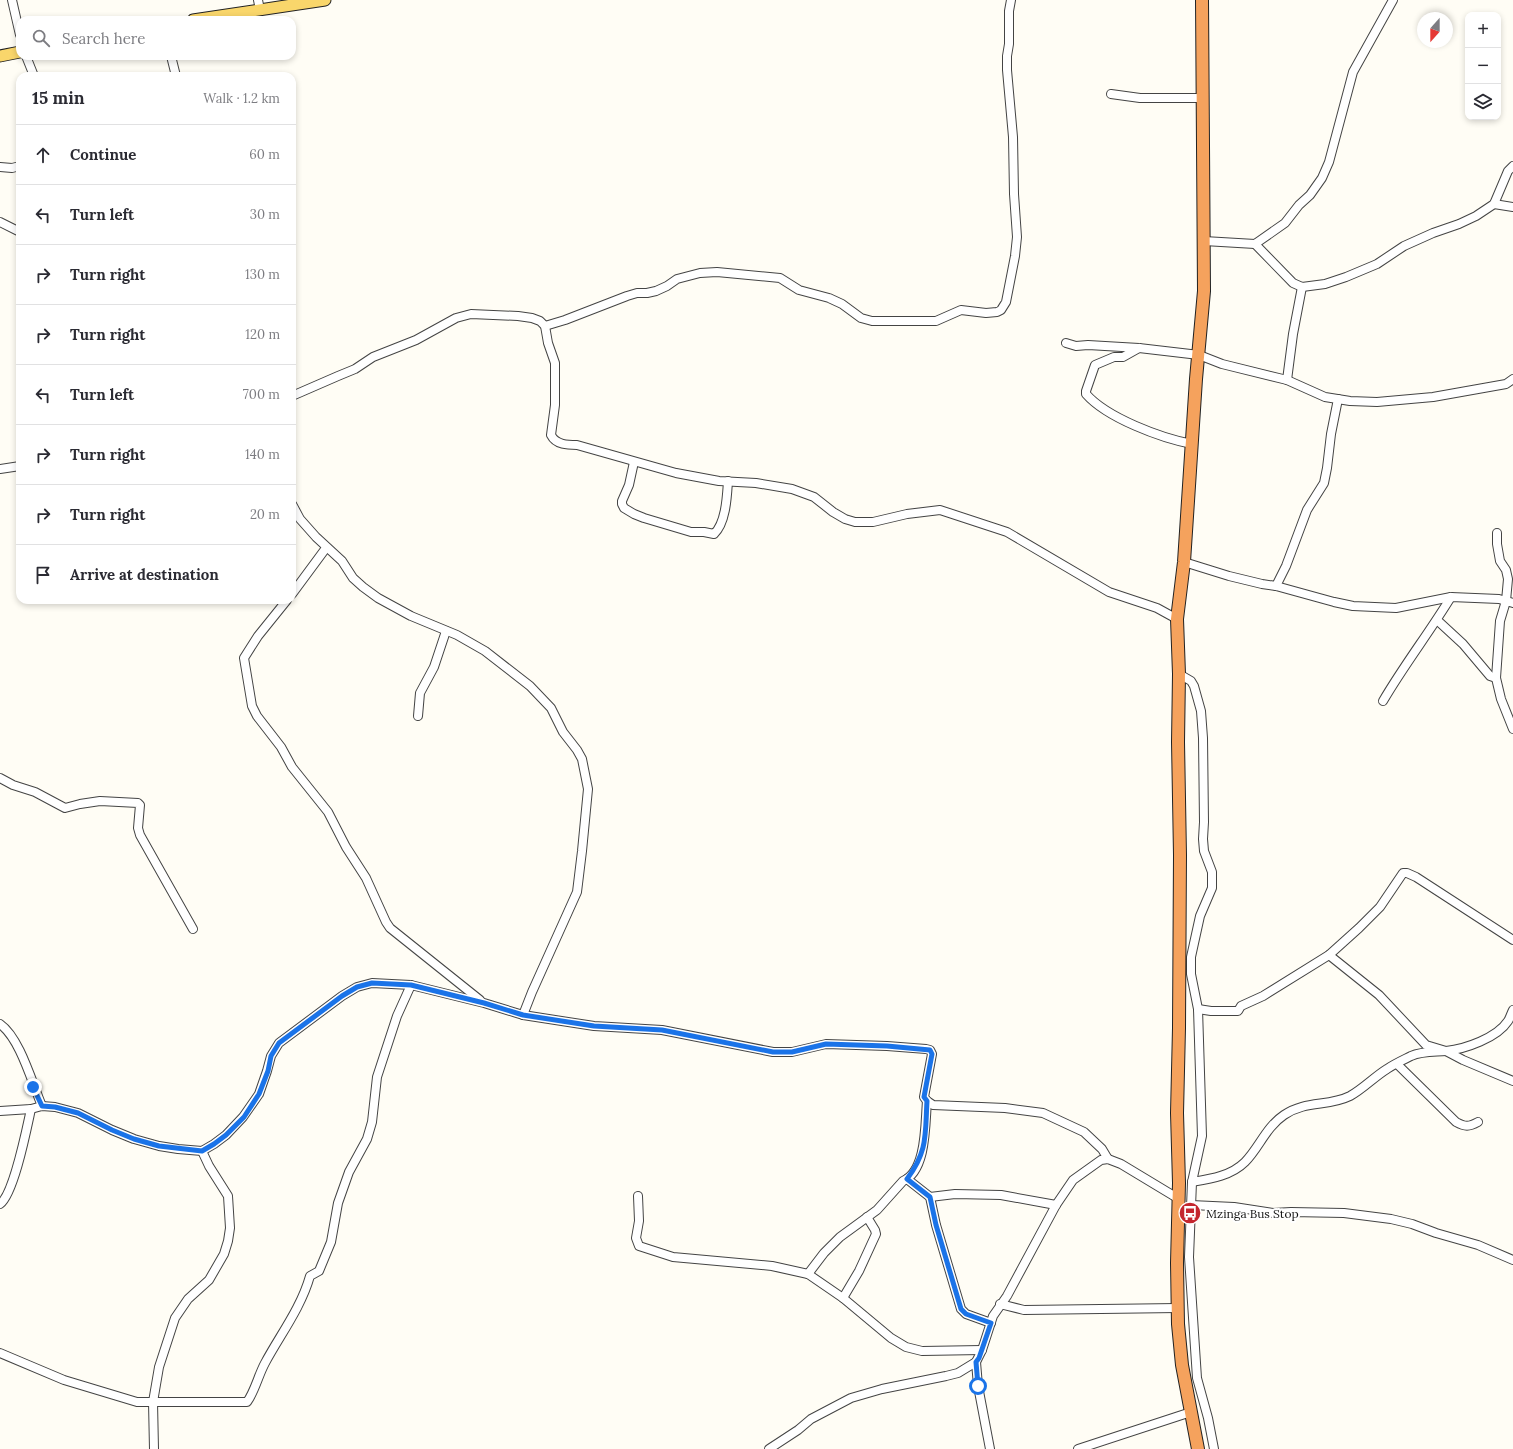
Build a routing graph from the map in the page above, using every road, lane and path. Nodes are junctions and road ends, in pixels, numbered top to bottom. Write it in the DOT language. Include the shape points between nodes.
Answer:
graph roads {
  1 [pos="12,0"];
  2 [pos="325,0"];
  3 [pos="1011,0"];
  4 [pos="1202,0"];
  5 [pos="1393,0"];
  6 [pos="259,5"];
  7 [pos="211,16"];
  8 [pos="16,18"];
  9 [pos="16,53"];
  10 [pos="0,56"];
  11 [pos="28,60"];
  12 [pos="172,60"];
  13 [pos="32,72"];
  14 [pos="175,72"];
  15 [pos="1111,94"];
  16 [pos="1202,98"];
  17 [pos="1513,166"];
  18 [pos="0,167"];
  19 [pos="16,167"];
  20 [pos="1494,204"];
  21 [pos="1513,207"];
  22 [pos="0,222"];
  23 [pos="16,230"];
  24 [pos="1204,241"];
  25 [pos="1255,244"];
  26 [pos="1302,287"];
  27 [pos="545,326"];
  28 [pos="1066,343"];
  29 [pos="1139,348"];
  30 [pos="1199,355"];
  31 [pos="1513,379"];
  32 [pos="1287,380"];
  33 [pos="296,394"];
  34 [pos="1338,399"];
  35 [pos="1192,444"];
  36 [pos="634,462"];
  37 [pos="16,467"];
  38 [pos="0,469"];
  39 [pos="728,481"];
  40 [pos="296,512"];
  41 [pos="1497,533"];
  42 [pos="326,548"];
  43 [pos="1184,562"];
  44 [pos="1276,586"];
  45 [pos="296,589"];
  46 [pos="1451,597"];
  47 [pos="1510,602"];
  48 [pos="284,604"];
  49 [pos="1177,619"];
  50 [pos="1437,620"];
  51 [pos="446,631"];
  52 [pos="1179,674"];
  53 [pos="1496,678"];
  54 [pos="1383,701"];
  55 [pos="418,716"];
  56 [pos="1513,729"];
  57 [pos="0,778"];
  58 [pos="193,929"];
  59 [pos="1513,940"];
  60 [pos="1329,956"];
  61 [pos="411,985"];
  62 [pos="484,1003"];
  63 [pos="1198,1009"];
  64 [pos="1513,1010"];
  65 [pos="523,1015"];
  66 [pos="0,1024"];
  67 [pos="1446,1051"];
  68 [pos="1397,1064"];
  69 [pos="1513,1081"];
  70 [pos="927,1101"];
  71 [pos="42,1106"];
  72 [pos="31,1109"];
  73 [pos="0,1111"];
  74 [pos="1478,1122"];
  75 [pos="202,1151"];
  76 [pos="1108,1159"];
  77 [pos="907,1179"];
  78 [pos="1192,1182"];
  79 [pos="638,1196"];
  80 [pos="930,1197"];
  81 [pos="1180,1200"];
  82 [pos="0,1204"];
  83 [pos="1056,1205"];
  84 [pos="1191,1205"];
  85 [pos="867,1217"];
  86 [pos="1513,1260"];
  87 [pos="808,1274"];
  88 [pos="843,1298"];
  89 [pos="1000,1304"];
  90 [pos="1178,1308"];
  91 [pos="991,1323"];
  92 [pos="982,1350"];
  93 [pos="0,1353"];
  94 [pos="976,1362"];
  95 [pos="153,1402"];
  96 [pos="1191,1412"];
  97 [pos="154,1449"];
  98 [pos="769,1449"];
  99 [pos="990,1449"];
  100 [pos="1078,1449"];
  101 [pos="1198,1449"];
  102 [pos="1214,1449"];
  1 -- 8 [label="street"];
  2 -- 6 [label="main road"];
  3 -- 27 [label="street" via="1007,70 1017,237 1016,256 1006,302 1001,310 986,313 961,310 936,321 872,321 862,318 829,298 799,290 780,278 717,272 677,279 656,291 626,296"];
  4 -- 16 [label="highway"];
  5 -- 25 [label="street" via="1353,72 1329,162 1322,178 1285,223"];
  6 -- 7 [label="main road"];
  9 -- 10 [label="main road"];
  11 -- 13 [label="street"];
  12 -- 14 [label="street"];
  15 -- 16 [label="street" via="1140,98"];
  16 -- 24 [label="highway"];
  17 -- 20 [label="street"];
  18 -- 19 [label="street"];
  20 -- 21 [label="street"];
  20 -- 26 [label="street" via="1459,224 1404,246 1377,264 1325,284"];
  22 -- 23 [label="street"];
  24 -- 25 [label="street"];
  24 -- 30 [label="highway" via="1204,291"];
  25 -- 26 [label="street" via="1293,283"];
  26 -- 32 [label="street"];
  27 -- 33 [label="street" via="532,318 518,316 471,314 456,318 416,340 388,350"];
  27 -- 36 [label="street" via="556,368 551,435 553,439"];
  28 -- 29 [label="street" via="1076,346 1088,344"];
  29 -- 30 [label="street"];
  29 -- 35 [label="street" via="1123,357 1114,357 1095,365 1086,394 1098,405 1135,426"];
  30 -- 32 [label="street" via="1222,364"];
  30 -- 35 [label="highway"];
  31 -- 34 [label="street" via="1506,384 1433,398 1377,402"];
  32 -- 34 [label="street" via="1325,397"];
  34 -- 44 [label="street" via="1324,483 1307,510"];
  35 -- 43 [label="highway"];
  36 -- 39 [label="street"];
  36 -- 39 [label="street" via="622,501 624,508 644,518 691,532 714,534 717,531 725,509"];
  37 -- 38 [label="street"];
  39 -- 49 [label="street" via="756,483 806,493 844,519 855,522 873,522 940,510 981,522 1007,532 1109,592 1156,608"];
  40 -- 42 [label="street"];
  41 -- 47 [label="street" via="1500,561 1508,579"];
  42 -- 45 [label="street"];
  42 -- 51 [label="street" via="342,561 353,578 378,598"];
  43 -- 44 [label="street" via="1229,576"];
  43 -- 49 [label="highway"];
  44 -- 46 [label="street" via="1354,606 1396,608"];
  46 -- 47 [label="street" via="1499,599"];
  46 -- 50 [label="street"];
  47 -- 53 [label="street" via="1500,621"];
  48 -- 62 [label="street" via="244,658 252,706 257,716 292,767 328,812 366,878 390,928"];
  49 -- 52 [label="highway"];
  50 -- 53 [label="street" via="1463,644 1490,676"];
  50 -- 54 [label="street" via="1422,644 1408,659"];
  51 -- 55 [label="street" via="434,667 420,693"];
  51 -- 65 [label="street" via="485,651 545,700 582,759 588,788 576,892"];
  52 -- 63 [label="street" via="1194,686 1201,711 1203,839 1212,872 1212,888 1200,916 1192,957 1191,974"];
  52 -- 81 [label="highway" via="1177,1113"];
  53 -- 56 [label="street" via="1501,700"];
  57 -- 58 [label="street" via="66,808 100,801 138,803 140,835"];
  59 -- 60 [label="street" via="1407,872 1403,873 1380,907"];
  60 -- 63 [label="street" via="1267,994 1242,1006 1238,1011"];
  60 -- 67 [label="street" via="1379,995 1426,1045"];
  61 -- 62 [label="street"];
  61 -- 75 [label="street" via="372,983 357,987 279,1043 271,1056 259,1094 244,1117 226,1135"];
  61 -- 95 [label="street" via="397,1016 377,1076 367,1139 349,1172 338,1203 331,1242 319,1271 310,1276 289,1324 264,1365 247,1402"];
  62 -- 65 [label="street"];
  63 -- 78 [label="street" via="1202,1136"];
  64 -- 67 [label="street" via="1501,1029 1487,1038"];
  65 -- 70 [label="street" via="594,1026 662,1030 773,1052 792,1052 826,1044 926,1049 932,1054 924,1097"];
  66 -- 71 [label="street" via="15,1041"];
  67 -- 68 [label="street" via="1421,1052"];
  67 -- 69 [label="street"];
  68 -- 74 [label="street" via="1456,1122 1466,1127"];
  68 -- 78 [label="street" via="1351,1096 1338,1101 1299,1107 1284,1116 1265,1134 1242,1164 1216,1177"];
  70 -- 76 [label="street" via="933,1105 1005,1108 1042,1113 1084,1132 1102,1149"];
  70 -- 77 [label="street" via="924,1147 918,1165"];
  71 -- 72 [label="street"];
  71 -- 75 [label="street" via="78,1113 134,1139 159,1146"];
  72 -- 73 [label="street"];
  72 -- 82 [label="street" via="23,1150 7,1194"];
  75 -- 95 [label="street" via="228,1196 228,1241 224,1254 209,1280 188,1299 175,1318 159,1368"];
  76 -- 81 [label="street"];
  76 -- 83 [label="street" via="1101,1160 1073,1180"];
  77 -- 80 [label="street"];
  77 -- 85 [label="street"];
  78 -- 84 [label="street"];
  79 -- 87 [label="street" via="639,1221 636,1238 640,1246 673,1257 772,1266"];
  80 -- 83 [label="street" via="1001,1194"];
  80 -- 91 [label="street" via="961,1309 966,1314"];
  81 -- 90 [label="highway"];
  83 -- 89 [label="street" via="1007,1296"];
  84 -- 86 [label="street" via="1234,1207 1273,1213 1344,1213 1391,1219 1478,1244"];
  84 -- 102 [label="street" via="1189,1257 1197,1378"];
  85 -- 87 [label="street" via="840,1237"];
  85 -- 88 [label="street" via="876,1234"];
  87 -- 88 [label="street"];
  88 -- 92 [label="street" via="891,1338 906,1347 922,1351"];
  89 -- 90 [label="street" via="1024,1310"];
  89 -- 91 [label="street"];
  90 -- 96 [label="highway" via="1182,1365"];
  91 -- 92 [label="street"];
  92 -- 94 [label="street"];
  93 -- 95 [label="street" via="78,1385 129,1400"];
  94 -- 98 [label="street" via="958,1373 851,1398 811,1419"];
  94 -- 99 [label="street"];
  95 -- 97 [label="street"];
  96 -- 100 [label="street"];
  96 -- 101 [label="highway"];
}
